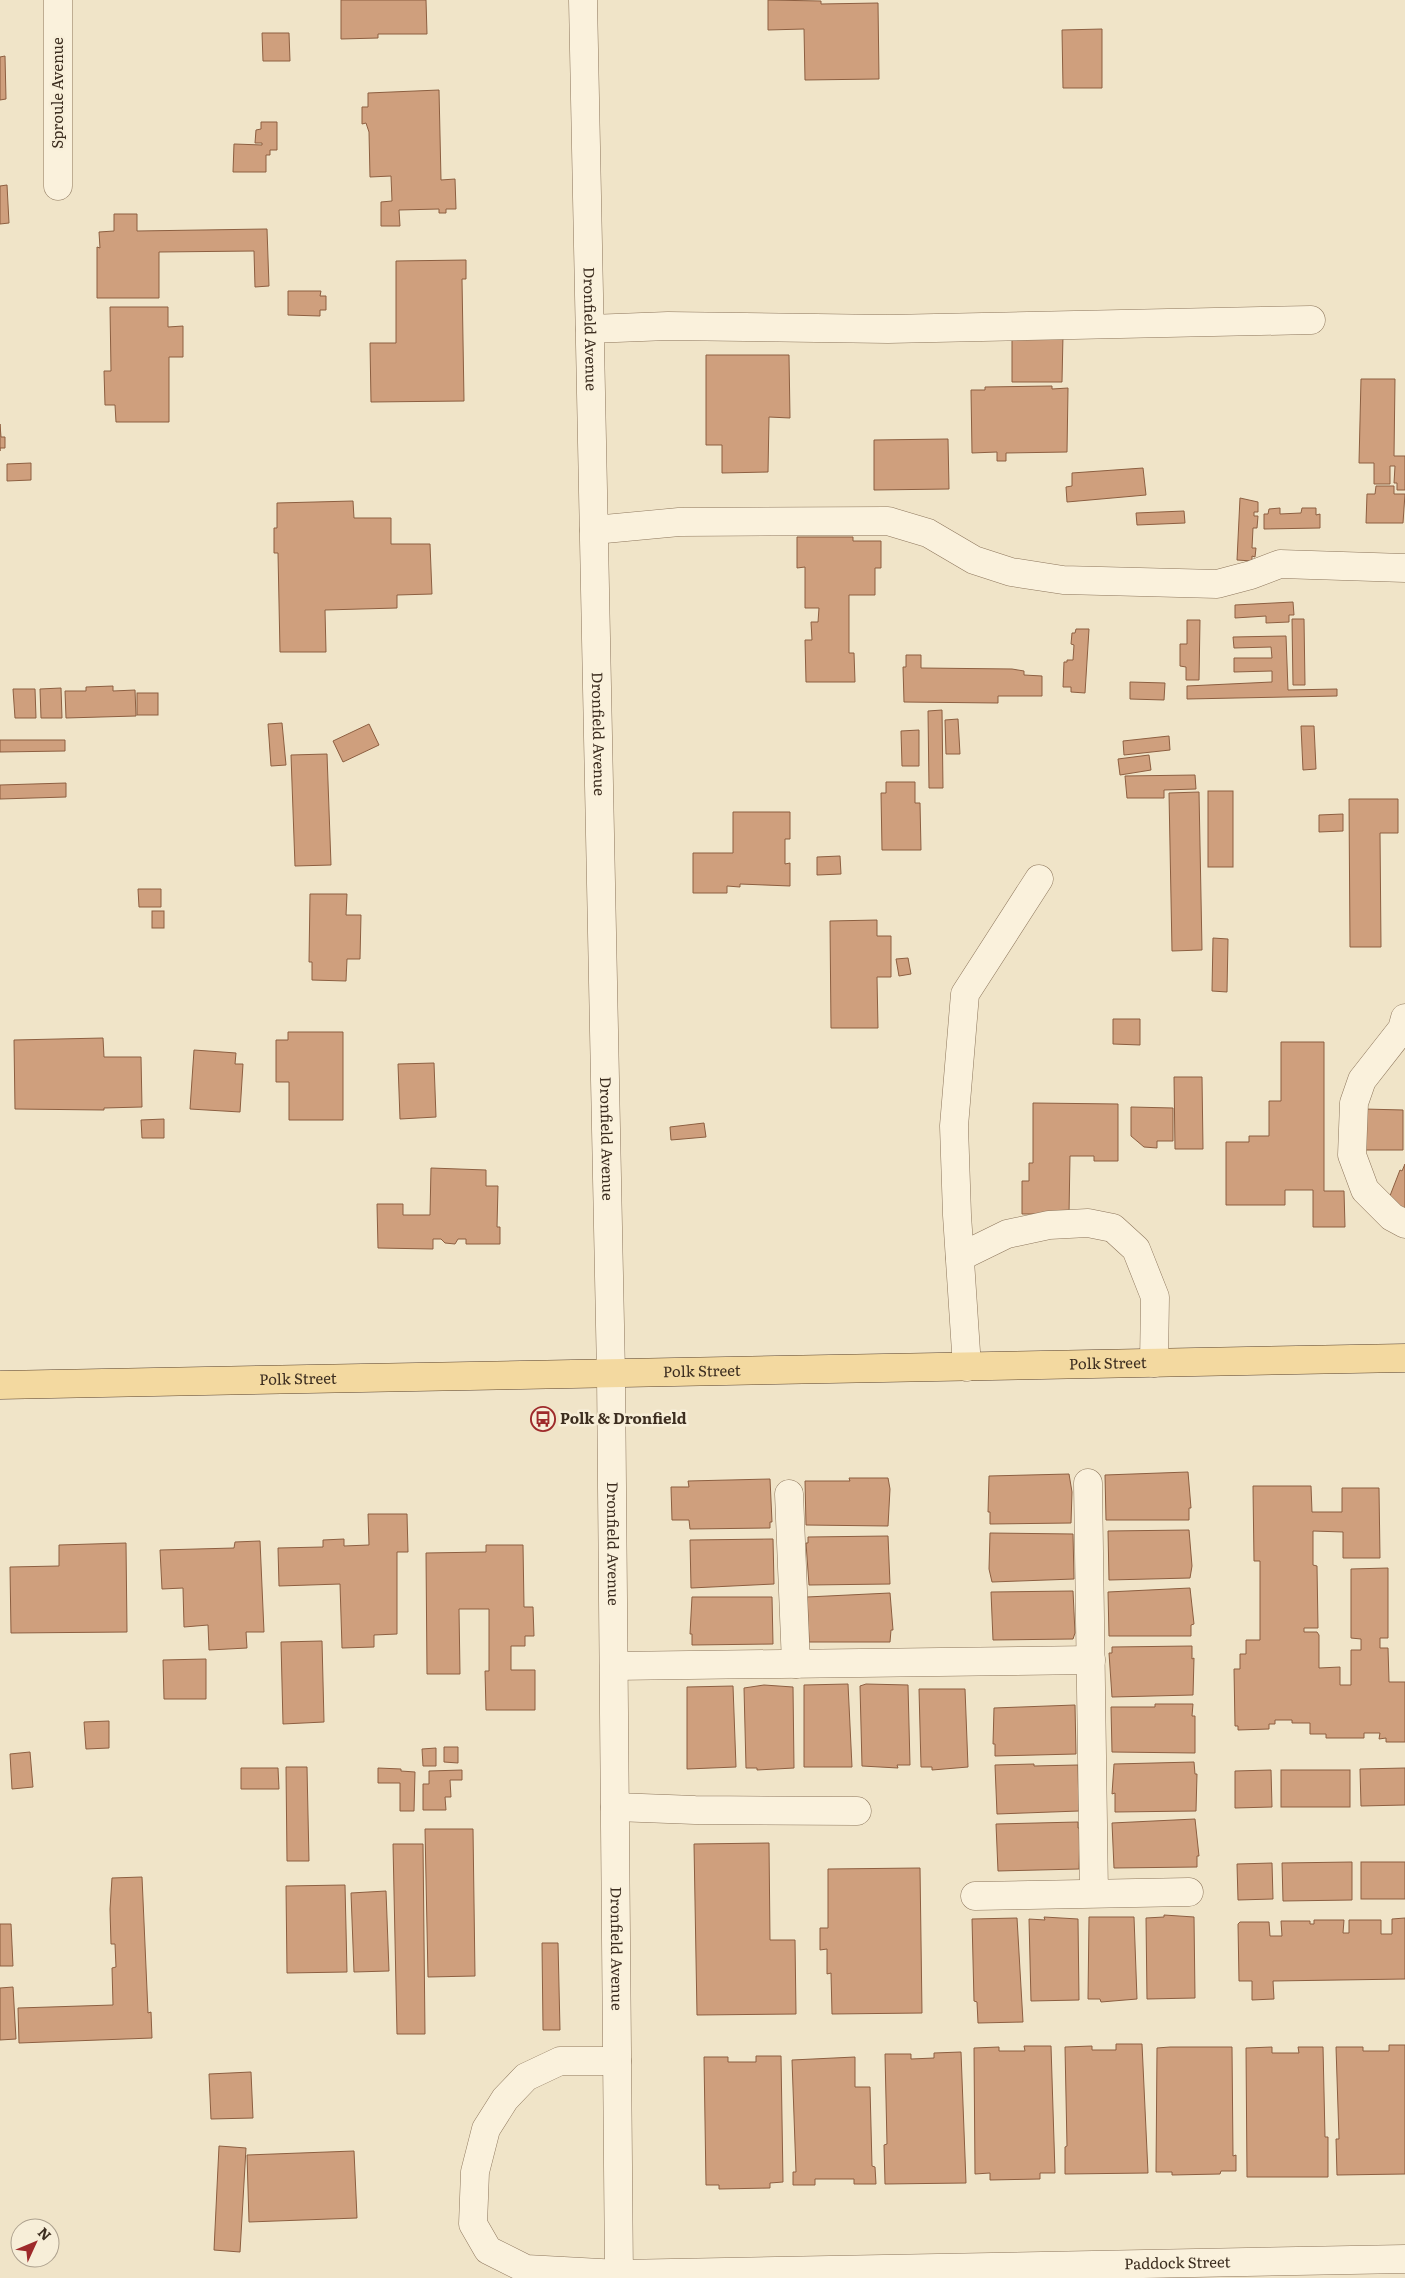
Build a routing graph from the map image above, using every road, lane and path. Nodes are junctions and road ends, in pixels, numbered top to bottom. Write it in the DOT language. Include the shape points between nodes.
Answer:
graph roads {
  1 [pos="58,0"];
  2 [pos="583,0"];
  3 [pos="58,186"];
  4 [pos="1311,320"];
  5 [pos="590,328"];
  6 [pos="594,530"];
  7 [pos="1405,568"];
  8 [pos="1039,879"];
  9 [pos="1405,1018"];
  10 [pos="1405,1224"];
  11 [pos="960,1257"];
  12 [pos="1405,1358"];
  13 [pos="1154,1363"];
  14 [pos="967,1367"];
  15 [pos="611,1374"];
  16 [pos="0,1385"];
  17 [pos="1088,1483"];
  18 [pos="789,1494"];
  19 [pos="1091,1660"];
  20 [pos="796,1664"];
  21 [pos="614,1666"];
  22 [pos="615,1807"];
  23 [pos="857,1811"];
  24 [pos="1189,1892"];
  25 [pos="1094,1893"];
  26 [pos="975,1896"];
  27 [pos="617,2061"];
  28 [pos="1405,2260"];
  29 [pos="1373,2269"];
  30 [pos="619,2276"];
  1 -- 3 [label="street, Sproule Avenue"];
  2 -- 5 [label="street, Dronfield Avenue"];
  4 -- 5 [label="street" via="888,329"];
  5 -- 6 [label="street, Dronfield Avenue"];
  6 -- 7 [label="street" via="679,522 888,521 928,533 974,560 1011,572 1063,580 1217,584 1280,564"];
  6 -- 15 [label="street, Dronfield Avenue"];
  8 -- 11 [label="street" via="965,994 954,1126"];
  9 -- 10 [label="street" via="1402,1029 1362,1080 1354,1103 1352,1155 1365,1190 1392,1217"];
  11 -- 13 [label="street" via="1007,1234 1049,1225 1088,1223 1113,1228 1136,1249 1156,1297"];
  11 -- 14 [label="street"];
  12 -- 13 [label="main road, Polk Street"];
  13 -- 14 [label="main road, Polk Street"];
  14 -- 15 [label="main road, Polk Street"];
  15 -- 16 [label="main road, Polk Street"];
  15 -- 21 [label="street, Dronfield Avenue"];
  17 -- 19 [label="street"];
  18 -- 20 [label="street"];
  19 -- 20 [label="street"];
  19 -- 25 [label="street"];
  20 -- 21 [label="street"];
  21 -- 22 [label="street, Dronfield Avenue"];
  22 -- 23 [label="street"];
  22 -- 27 [label="street, Dronfield Avenue"];
  24 -- 25 [label="street"];
  25 -- 26 [label="street"];
  27 -- 30 [label="street, Dronfield Avenue"];
  27 -- 30 [label="street, Paddock Street" via="560,2061 526,2077 505,2099 483,2137 475,2172 473,2224 488,2250 526,2269"];
  28 -- 29 [label="street, Paddock Street"];
  29 -- 30 [label="street, Paddock Street"];
}
